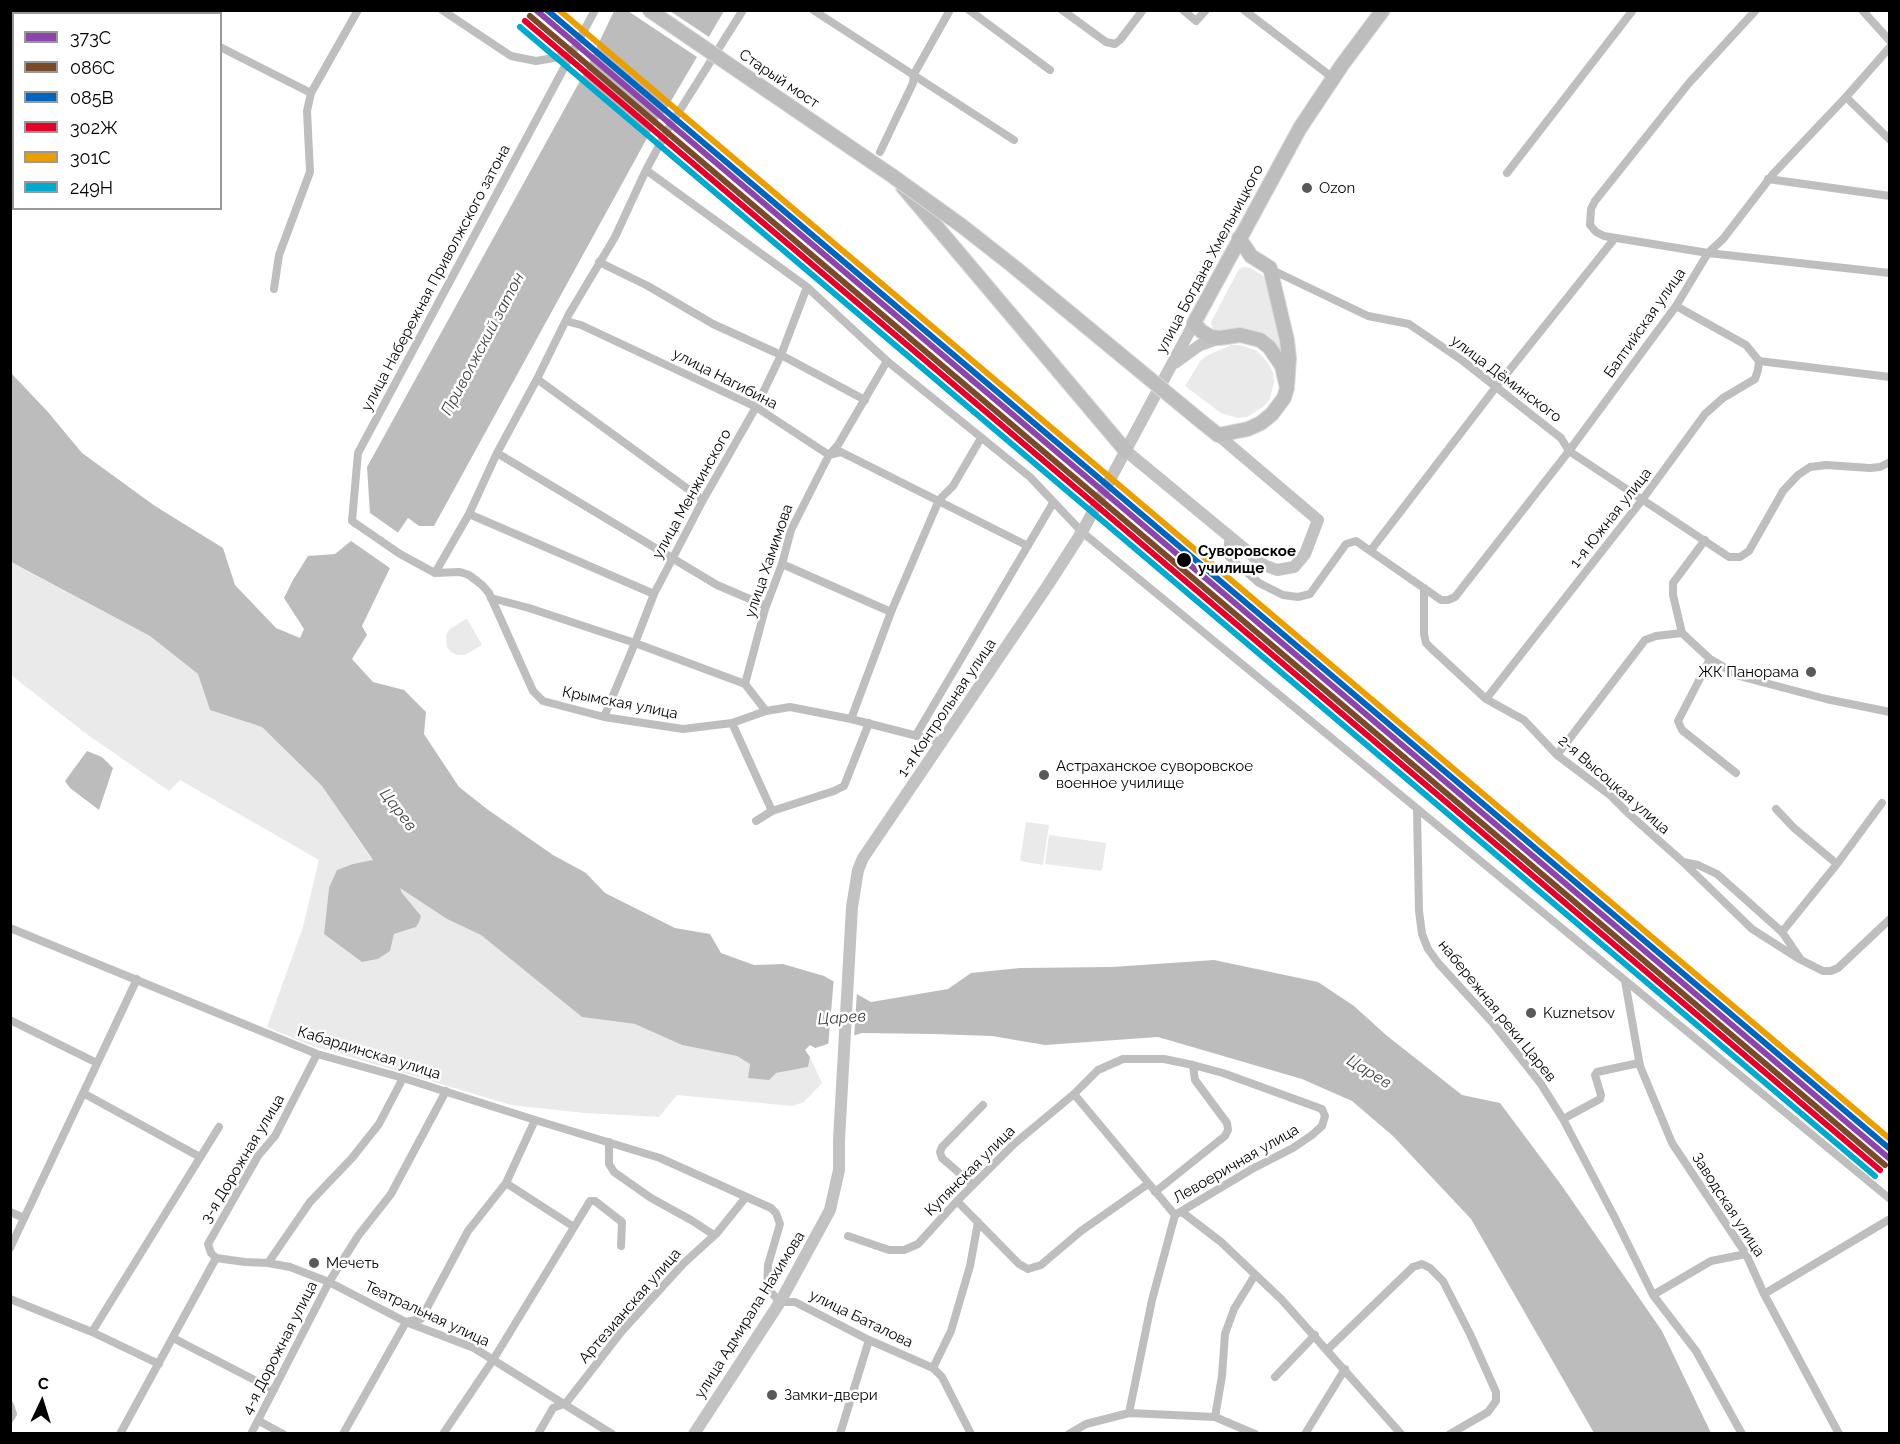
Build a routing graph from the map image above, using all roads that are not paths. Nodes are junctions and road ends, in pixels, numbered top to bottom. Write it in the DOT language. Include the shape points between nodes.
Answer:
graph roads {
  1 [pos="358,10"];
  2 [pos="442,10"];
  3 [pos="595,10"];
  4 [pos="649,10"];
  5 [pos="743,10"];
  6 [pos="813,10"];
  7 [pos="950,10"];
  8 [pos="969,10"];
  9 [pos="1062,10"];
  10 [pos="1143,10"];
  11 [pos="1183,10"];
  12 [pos="1206,10"];
  13 [pos="1245,10"];
  14 [pos="1383,10"];
  15 [pos="1633,10"];
  16 [pos="1756,10"];
  17 [pos="1862,10"];
  18 [pos="1890,41"];
  19 [pos="1890,47"];
  20 [pos="222,48"];
  21 [pos="571,55"];
  22 [pos="1050,70"];
  23 [pos="914,74"];
  24 [pos="1333,78"];
  25 [pos="310,93"];
  26 [pos="1846,97"];
  27 [pos="1014,140"];
  28 [pos="1890,140"];
  29 [pos="880,152"];
  30 [pos="646,170"];
  31 [pos="1507,172"];
  32 [pos="891,174"];
  33 [pos="1768,179"];
  34 [pos="1890,196"];
  35 [pos="1239,238"];
  36 [pos="1615,238"];
  37 [pos="1708,253"];
  38 [pos="599,262"];
  39 [pos="1270,268"];
  40 [pos="1890,273"];
  41 [pos="807,287"];
  42 [pos="274,289"];
  43 [pos="1676,306"];
  44 [pos="566,321"];
  45 [pos="1194,323"];
  46 [pos="1220,338"];
  47 [pos="781,356"];
  48 [pos="887,361"];
  49 [pos="1759,361"];
  50 [pos="1171,365"];
  51 [pos="1890,377"];
  52 [pos="537,379"];
  53 [pos="1496,387"];
  54 [pos="1287,388"];
  55 [pos="865,400"];
  56 [pos="756,407"];
  57 [pos="1218,435"];
  58 [pos="981,438"];
  59 [pos="1569,450"];
  60 [pos="1126,451"];
  61 [pos="497,453"];
  62 [pos="829,455"];
  63 [pos="1890,462"];
  64 [pos="703,500"];
  65 [pos="939,500"];
  66 [pos="1642,500"];
  67 [pos="1053,503"];
  68 [pos="469,514"];
  69 [pos="1082,532"];
  70 [pos="1229,537"];
  71 [pos="1705,540"];
  72 [pos="1028,546"];
  73 [pos="1371,550"];
  74 [pos="671,559"];
  75 [pos="782,564"];
  76 [pos="435,573"];
  77 [pos="1424,588"];
  78 [pos="654,594"];
  79 [pos="491,598"];
  80 [pos="766,606"];
  81 [pos="891,612"];
  82 [pos="1682,633"];
  83 [pos="636,644"];
  84 [pos="1710,659"];
  85 [pos="745,684"];
  86 [pos="1486,699"];
  87 [pos="766,711"];
  88 [pos="1890,712"];
  89 [pos="604,717"];
  90 [pos="851,719"];
  91 [pos="732,723"];
  92 [pos="869,723"];
  93 [pos="916,735"];
  94 [pos="941,742"];
  95 [pos="1557,755"];
  96 [pos="1736,773"];
  97 [pos="1882,803"];
  98 [pos="1776,809"];
  99 [pos="1417,810"];
  100 [pos="772,811"];
  101 [pos="756,821"];
  102 [pos="1683,862"];
  103 [pos="1837,864"];
  104 [pos="1890,919"];
  105 [pos="10,928"];
  106 [pos="1782,932"];
  107 [pos="1802,960"];
  108 [pos="137,979"];
  109 [pos="1625,981"];
  110 [pos="10,1020"];
  111 [pos="317,1054"];
  112 [pos="97,1063"];
  113 [pos="1639,1063"];
  114 [pos="1193,1065"];
  115 [pos="1098,1070"];
  116 [pos="403,1078"];
  117 [pos="446,1091"];
  118 [pos="83,1093"];
  119 [pos="1074,1094"];
  120 [pos="983,1105"];
  121 [pos="1563,1119"];
  122 [pos="535,1120"];
  123 [pos="219,1127"];
  124 [pos="838,1140"];
  125 [pos="609,1142"];
  126 [pos="200,1157"];
  127 [pos="506,1183"];
  128 [pos="973,1185"];
  129 [pos="1152,1188"];
  130 [pos="746,1197"];
  131 [pos="1890,1199"];
  132 [pos="957,1201"];
  133 [pos="10,1212"];
  134 [pos="1179,1213"];
  135 [pos="24,1218"];
  136 [pos="1890,1219"];
  137 [pos="978,1222"];
  138 [pos="574,1227"];
  139 [pos="714,1235"];
  140 [pos="848,1236"];
  141 [pos="621,1246"];
  142 [pos="10,1248"];
  143 [pos="1746,1254"];
  144 [pos="216,1258"];
  145 [pos="268,1263"];
  146 [pos="1255,1275"];
  147 [pos="329,1282"];
  148 [pos="1764,1294"];
  149 [pos="1653,1295"];
  150 [pos="10,1299"];
  151 [pos="780,1302"];
  152 [pos="406,1322"];
  153 [pos="92,1332"];
  154 [pos="1315,1335"];
  155 [pos="173,1338"];
  156 [pos="869,1340"];
  157 [pos="1327,1350"];
  158 [pos="493,1360"];
  159 [pos="159,1364"];
  160 [pos="933,1368"];
  161 [pos="1345,1369"];
  162 [pos="1275,1377"];
  163 [pos="274,1390"];
  164 [pos="566,1403"];
  165 [pos="10,1405"];
  166 [pos="1129,1413"];
  167 [pos="1215,1417"];
  168 [pos="10,1419"];
  169 [pos="259,1421"];
  170 [pos="1086,1424"];
  171 [pos="122,1433"];
  172 [pos="251,1434"];
  173 [pos="284,1434"];
  174 [pos="343,1434"];
  175 [pos="443,1434"];
  176 [pos="538,1434"];
  177 [pos="612,1434"];
  178 [pos="693,1434"];
  179 [pos="840,1434"];
  180 [pos="972,1434"];
  181 [pos="1069,1434"];
  182 [pos="1089,1434"];
  183 [pos="1254,1434"];
  184 [pos="1305,1434"];
  185 [pos="1401,1434"];
  186 [pos="1449,1434"];
  187 [pos="1742,1434"];
  188 [pos="1839,1434"];
  1 -- 25 [label="street"];
  2 -- 21 [label="street" via="511,56 536,61"];
  3 -- 21 [label="street, улица Набережная Приволжского затона"];
  4 -- 32 [label="main road, Старый мост, bridge"];
  5 -- 30 [label="street"];
  6 -- 23 [label="street"];
  7 -- 23 [label="street"];
  8 -- 22 [label="street"];
  9 -- 10 [label="street" via="1106,42 1115,44"];
  11 -- 12 [label="street" via="1196,21"];
  13 -- 24 [label="street"];
  14 -- 24 [label="main road, улица Богдана Хмельницкого"];
  15 -- 31 [label="street"];
  16 -- 36 [label="street" via="1689,83 1595,201 1590,225 1596,232"];
  17 -- 18 [label="street"];
  19 -- 26 [label="street, Балтийская улица"];
  20 -- 25 [label="street"];
  21 -- 76 [label="street, улица Набережная Приволжского затона" via="358,453 352,521"];
  23 -- 27 [label="street"];
  23 -- 29 [label="street"];
  24 -- 35 [label="main road, улица Богдана Хмельницкого" via="1300,128"];
  25 -- 42 [label="street" via="310,172 279,255"];
  26 -- 28 [label="street"];
  26 -- 33 [label="street, Балтийская улица"];
  30 -- 38 [label="street"];
  30 -- 41 [label="street"];
  32 -- 57 [label="main road, bridge" via="1013,266"];
  32 -- 60 [label="main road, bridge"];
  33 -- 34 [label="street"];
  33 -- 37 [label="street, Балтийская улица"];
  35 -- 39 [label="main road" via="1251,256"];
  35 -- 45 [label="main road, улица Богдана Хмельницкого"];
  36 -- 37 [label="street"];
  36 -- 53 [label="street"];
  37 -- 40 [label="street"];
  37 -- 43 [label="street, Балтийская улица"];
  38 -- 44 [label="street"];
  38 -- 47 [label="street"];
  39 -- 53 [label="street, улица Дёминского" via="1368,316 1410,324"];
  39 -- 54 [label="main road" via="1287,340"];
  41 -- 47 [label="street, улица Менжинского"];
  41 -- 48 [label="street"];
  43 -- 49 [label="street" via="1746,345"];
  43 -- 59 [label="street, Балтийская улица"];
  44 -- 52 [label="street"];
  44 -- 56 [label="street, улица Нагибина"];
  45 -- 46 [label="main road" via="1207,335"];
  45 -- 50 [label="main road, улица Богдана Хмельницкого"];
  46 -- 50 [label="main road" via="1190,351"];
  46 -- 54 [label="main road" via="1240,335 1260,340 1282,366"];
  47 -- 55 [label="street"];
  47 -- 56 [label="street, улица Менжинского"];
  48 -- 55 [label="street, улица Хамимова"];
  48 -- 58 [label="street"];
  49 -- 51 [label="street"];
  49 -- 66 [label="street, 1-я Южная улица" via="1755,379 1705,414"];
  50 -- 60 [label="main road, улица Богдана Хмельницкого"];
  52 -- 61 [label="street"];
  52 -- 64 [label="street"];
  53 -- 59 [label="street, улица Дёминского" via="1561,438"];
  53 -- 73 [label="street"];
  54 -- 57 [label="main road" via="1279,406 1261,423"];
  55 -- 62 [label="street, улица Хамимова"];
  56 -- 62 [label="street, улица Нагибина"];
  56 -- 64 [label="street, улица Менжинского"];
  57 -- 70 [label="main road" via="1318,520 1300,562 1286,570 1264,565"];
  58 -- 65 [label="street" via="953,486"];
  58 -- 67 [label="street" via="1030,477"];
  59 -- 66 [label="street, улица Дёминского"];
  59 -- 77 [label="street, Балтийская улица" via="1455,597 1441,600"];
  60 -- 69 [label="main road, улица Богдана Хмельницкого"];
  60 -- 70 [label="main road"];
  61 -- 68 [label="street"];
  61 -- 74 [label="street"];
  62 -- 65 [label="street, улица Нагибина" via="841,452"];
  62 -- 75 [label="street, улица Хамимова" via="791,530"];
  63 -- 71 [label="street, улица Дёминского" via="1870,468 1810,467 1783,491 1749,551 1740,557 1728,557"];
  64 -- 74 [label="street, улица Менжинского"];
  65 -- 72 [label="street, улица Нагибина"];
  65 -- 81 [label="street"];
  66 -- 71 [label="street, улица Дёминского"];
  66 -- 86 [label="street, 1-я Южная улица"];
  67 -- 69 [label="street"];
  67 -- 72 [label="street"];
  68 -- 76 [label="street"];
  68 -- 78 [label="street"];
  69 -- 94 [label="main road, 1-я Контрольная улица"];
  69 -- 99 [label="street"];
  70 -- 73 [label="street" via="1227,552 1231,559 1259,583 1290,597 1310,594 1349,542 1360,542"];
  71 -- 82 [label="street" via="1673,583"];
  72 -- 93 [label="street"];
  73 -- 77 [label="street, Балтийская улица"];
  74 -- 78 [label="street, улица Менжинского"];
  74 -- 80 [label="street"];
  75 -- 80 [label="street, улица Хамимова"];
  75 -- 81 [label="street"];
  76 -- 79 [label="street, Крымская улица" via="469,575"];
  77 -- 86 [label="street, 2-я Высоцкая улица" via="1426,643"];
  78 -- 83 [label="street, улица Менжинского"];
  79 -- 83 [label="street"];
  79 -- 89 [label="street, Крымская улица" via="535,694 543,701"];
  80 -- 85 [label="street, улица Хамимова"];
  81 -- 90 [label="street"];
  82 -- 84 [label="street"];
  82 -- 95 [label="street" via="1645,640"];
  83 -- 85 [label="street"];
  83 -- 89 [label="street, улица Менжинского"];
  84 -- 88 [label="street" via="1739,676"];
  84 -- 96 [label="street" via="1678,721 1682,730"];
  85 -- 87 [label="street"];
  86 -- 95 [label="street, 2-я Высоцкая улица" via="1524,720"];
  87 -- 90 [label="street, Крымская улица" via="790,707"];
  87 -- 91 [label="street, Крымская улица"];
  89 -- 91 [label="street, Крымская улица" via="683,729"];
  90 -- 92 [label="street, Крымская улица"];
  91 -- 100 [label="street"];
  92 -- 93 [label="street, Крымская улица"];
  92 -- 100 [label="street" via="844,786"];
  93 -- 94 [label="street, Крымская улица"];
  94 -- 124 [label="main road, 1-я Контрольная улица" via="858,870 852,907"];
  95 -- 102 [label="street, 2-я Высоцкая улица" via="1610,795"];
  97 -- 103 [label="street"];
  98 -- 103 [label="street"];
  99 -- 109 [label="street"];
  99 -- 121 [label="street, набережная реки Царев" via="1419,911 1428,949 1492,1022"];
  100 -- 101 [label="street"];
  102 -- 106 [label="street, 2-я Высоцкая улица" via="1717,874"];
  102 -- 107 [label="street" via="1752,929"];
  103 -- 106 [label="street"];
  104 -- 107 [label="street" via="1839,968 1822,971"];
  105 -- 108 [label="street, Кабардинская улица"];
  106 -- 107 [label="street, 2-я Высоцкая улица"];
  108 -- 111 [label="street, Кабардинская улица"];
  108 -- 112 [label="street"];
  109 -- 113 [label="street, Заводская улица"];
  109 -- 131 [label="street"];
  110 -- 112 [label="street"];
  111 -- 116 [label="street, Кабардинская улица"];
  111 -- 144 [label="street, 3-я Дорожная улица" via="275,1136 258,1156 208,1244"];
  112 -- 118 [label="street"];
  113 -- 121 [label="street" via="1597,1071 1600,1099"];
  113 -- 143 [label="street, Заводская улица" via="1672,1143"];
  114 -- 115 [label="street, Левоеричная улица" via="1164,1059 1123,1059"];
  114 -- 129 [label="street" via="1195,1080 1227,1123 1228,1130"];
  114 -- 134 [label="street, Левоеричная улица" via="1305,1102 1322,1109 1325,1116 1322,1126 1293,1148"];
  115 -- 119 [label="street, Купянская улица"];
  116 -- 117 [label="street, Кабардинская улица"];
  116 -- 145 [label="street" via="379,1125 310,1202"];
  117 -- 122 [label="street, Кабардинская улица"];
  117 -- 147 [label="street, 4-я Дорожная улица" via="391,1194"];
  118 -- 126 [label="street"];
  118 -- 135 [label="street"];
  119 -- 128 [label="street, Купянская улица" via="1014,1144"];
  119 -- 129 [label="street"];
  120 -- 128 [label="street" via="940,1152"];
  121 -- 149 [label="street, набережная реки Царев"];
  122 -- 125 [label="street, Кабардинская улица"];
  122 -- 127 [label="street"];
  123 -- 126 [label="street"];
  124 -- 151 [label="main road, улица Адмирала Нахимова" via="839,1170 830,1210"];
  125 -- 130 [label="street, Кабардинская улица" via="660,1158"];
  125 -- 139 [label="street" via="609,1164 614,1172"];
  126 -- 153 [label="street"];
  127 -- 138 [label="street"];
  127 -- 152 [label="street" via="468,1232 421,1319"];
  128 -- 132 [label="street, Купянская улица"];
  129 -- 134 [label="street"];
  129 -- 137 [label="street" via="1081,1231 1041,1265 1028,1269"];
  130 -- 139 [label="street, Артезианская улица"];
  130 -- 151 [label="street" via="771,1208 779,1218 766,1275 767,1288"];
  132 -- 137 [label="street"];
  132 -- 140 [label="street, Купянская улица" via="911,1248 881,1249"];
  133 -- 135 [label="street"];
  134 -- 146 [label="street" via="1221,1242"];
  134 -- 166 [label="street, Левоеричная улица" via="1152,1300"];
  135 -- 142 [label="street"];
  136 -- 148 [label="street"];
  137 -- 160 [label="street" via="954,1320"];
  138 -- 141 [label="street" via="590,1201 595,1201 622,1222"];
  138 -- 158 [label="street"];
  139 -- 164 [label="street, Артезианская улица" via="622,1331"];
  143 -- 148 [label="street, Заводская улица"];
  143 -- 149 [label="street" via="1711,1261"];
  144 -- 145 [label="street, Театральная улица"];
  144 -- 155 [label="street"];
  145 -- 147 [label="street, Театральная улица"];
  146 -- 154 [label="street"];
  146 -- 167 [label="street" via="1234,1309 1225,1334"];
  147 -- 152 [label="street, Театральная улица"];
  147 -- 163 [label="street, 4-я Дорожная улица"];
  148 -- 188 [label="street, Заводская улица"];
  149 -- 187 [label="street, набережная реки Царев" via="1696,1351"];
  150 -- 153 [label="street"];
  151 -- 156 [label="street, улица Баталова" via="795,1302"];
  151 -- 178 [label="main road, улица Адмирала Нахимова"];
  152 -- 158 [label="street, Театральная улица" via="474,1348"];
  152 -- 174 [label="street"];
  153 -- 159 [label="street"];
  154 -- 157 [label="street"];
  154 -- 162 [label="street"];
  155 -- 159 [label="street"];
  155 -- 163 [label="street"];
  156 -- 160 [label="street, улица Баталова"];
  156 -- 179 [label="street"];
  157 -- 161 [label="street"];
  157 -- 186 [label="street" via="1413,1267 1422,1264 1430,1269 1443,1281 1496,1392 1496,1401 1488,1412"];
  158 -- 164 [label="street, Театральная улица"];
  158 -- 175 [label="street"];
  159 -- 171 [label="street"];
  160 -- 180 [label="street" via="942,1377"];
  161 -- 184 [label="street"];
  161 -- 185 [label="street"];
  163 -- 169 [label="street, 4-я Дорожная улица"];
  164 -- 176 [label="street, Артезианская улица" via="553,1408"];
  164 -- 177 [label="street, Театральная улица"];
  165 -- 168 [label="street"];
  166 -- 167 [label="street"];
  166 -- 170 [label="street"];
  167 -- 183 [label="street"];
  169 -- 172 [label="street, 4-я Дорожная улица"];
  169 -- 173 [label="street"];
  170 -- 181 [label="street"];
  170 -- 182 [label="street"];
}
